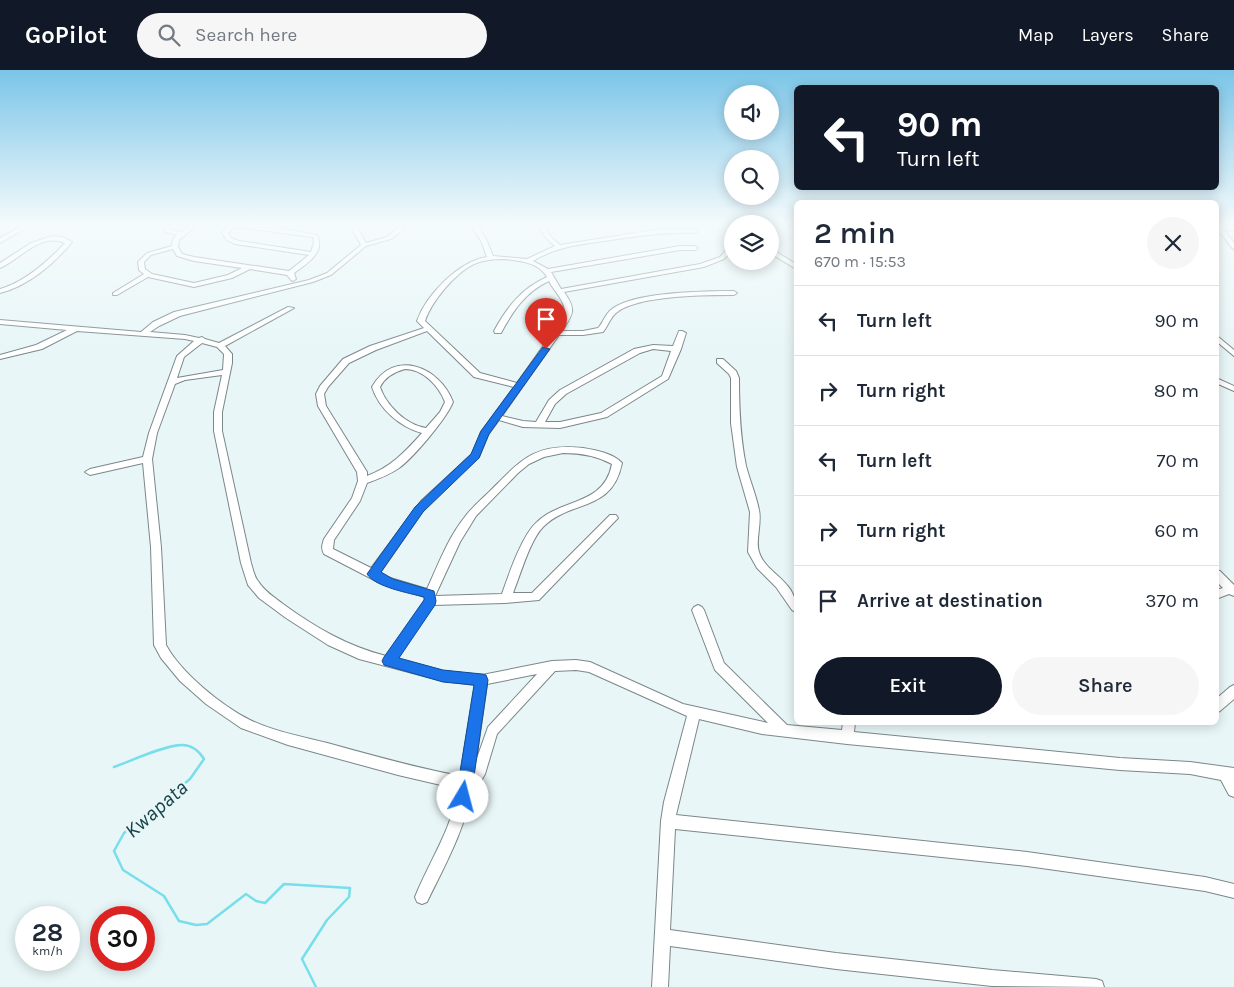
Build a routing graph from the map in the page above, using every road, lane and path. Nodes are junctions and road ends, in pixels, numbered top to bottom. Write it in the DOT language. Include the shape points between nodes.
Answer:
graph roads {
  1 [pos="40,267"];
  2 [pos="141,267"];
  3 [pos="248,267"];
  4 [pos="298,267"];
  5 [pos="338,267"];
  6 [pos="464,267"];
  7 [pos="537,267"];
  8 [pos="586,267"];
  9 [pos="697,267"];
  10 [pos="290,273"];
  11 [pos="549,274"];
  12 [pos="147,275"];
  13 [pos="295,284"];
  14 [pos="0,291"];
  15 [pos="560,291"];
  16 [pos="734,293"];
  17 [pos="115,294"];
  18 [pos="290,308"];
  19 [pos="0,322"];
  20 [pos="76,329"];
  21 [pos="427,329"];
  22 [pos="498,331"];
  23 [pos="556,333"];
  24 [pos="682,333"];
  25 [pos="143,334"];
  26 [pos="202,340"];
  27 [pos="1219,340"];
  28 [pos="220,345"];
  29 [pos="677,349"];
  30 [pos="1234,354"];
  31 [pos="0,357"];
  32 [pos="720,361"];
  33 [pos="226,372"];
  34 [pos="1219,382"];
  35 [pos="171,383"];
  36 [pos="519,386"];
  37 [pos="1234,389"];
  38 [pos="496,417"];
  39 [pos="539,424"];
  40 [pos="428,431"];
  41 [pos="147,459"];
  42 [pos="90,472"];
  43 [pos="364,481"];
  44 [pos="613,518"];
  45 [pos="373,574"];
  46 [pos="1219,577"];
  47 [pos="1232,590"];
  48 [pos="1219,594"];
  49 [pos="430,598"];
  50 [pos="505,599"];
  51 [pos="794,604"];
  52 [pos="698,610"];
  53 [pos="389,661"];
  54 [pos="552,666"];
  55 [pos="482,680"];
  56 [pos="1234,691"];
  57 [pos="1219,704"];
  58 [pos="694,713"];
  59 [pos="849,725"];
  60 [pos="784,730"];
  61 [pos="847,738"];
  62 [pos="1230,774"];
  63 [pos="465,784"];
  64 [pos="1234,790"];
  65 [pos="668,821"];
  66 [pos="1234,891"];
  67 [pos="422,896"];
  68 [pos="663,937"];
  69 [pos="993,983"];
  70 [pos="660,987"];
  71 [pos="1096,987"];
  1 -- 14 [label="street" via="11,288"];
  2 -- 12 [label="street"];
  3 -- 10 [label="street"];
  3 -- 12 [label="street" via="230,277 194,285"];
  4 -- 10 [label="street"];
  5 -- 13 [label="street" via="329,274"];
  6 -- 21 [label="street" via="446,284 422,318 422,325"];
  7 -- 11 [label="street"];
  8 -- 11 [label="street"];
  9 -- 15 [label="street"];
  10 -- 13 [label="street"];
  11 -- 15 [label="street"];
  11 -- 22 [label="street" via="516,302"];
  12 -- 17 [label="street"];
  13 -- 25 [label="street" via="177,314"];
  15 -- 23 [label="street" via="570,310"];
  16 -- 23 [label="street" via="697,292 639,302 614,311 597,331"];
  18 -- 28 [label="street"];
  19 -- 20 [label="street"];
  20 -- 25 [label="street"];
  20 -- 31 [label="street" via="39,347"];
  21 -- 36 [label="street" via="477,375"];
  21 -- 43 [label="street" via="346,360 320,394 322,406 362,472"];
  23 -- 36 [label="street"];
  24 -- 29 [label="street"];
  25 -- 26 [label="street"];
  26 -- 28 [label="street"];
  26 -- 35 [label="street" via="180,356"];
  27 -- 30 [label="street"];
  28 -- 33 [label="street" via="228,354"];
  29 -- 39 [label="street" via="653,347 637,351 563,392 552,402"];
  29 -- 39 [label="street" via="665,377 615,409 598,418 578,422"];
  32 -- 51 [label="street" via="735,378 735,423 742,467 755,512 754,552"];
  33 -- 35 [label="street" via="182,378"];
  33 -- 53 [label="street" via="218,412 218,431 252,582 273,603 332,642 363,655"];
  34 -- 37 [label="street"];
  35 -- 41 [label="street"];
  36 -- 38 [label="street"];
  38 -- 39 [label="street" via="515,423"];
  38 -- 45 [label="street" via="484,434 476,456 419,510"];
  40 -- 40 [label="street" via="448,404 444,392 413,367 384,376 376,387 383,403 407,424"];
  40 -- 43 [label="street" via="404,461"];
  41 -- 42 [label="street"];
  41 -- 63 [label="street" via="156,547 160,645 164,655 183,677 230,715 254,728"];
  43 -- 45 [label="street" via="356,500 329,539 327,548"];
  44 -- 50 [label="street" via="535,596"];
  45 -- 49 [label="street"];
  46 -- 47 [label="street"];
  47 -- 48 [label="street"];
  49 -- 50 [label="street"];
  49 -- 50 [label="street" via="438,573 464,525 527,461 540,455 571,450 617,463 613,478 600,493 552,516 535,531"];
  49 -- 53 [label="street"];
  52 -- 60 [label="street" via="719,666"];
  53 -- 55 [label="street" via="443,676"];
  54 -- 55 [label="street"];
  54 -- 58 [label="street" via="590,667"];
  54 -- 63 [label="street" via="492,731 480,769"];
  55 -- 63 [label="street"];
  56 -- 57 [label="street"];
  58 -- 60 [label="street"];
  58 -- 65 [label="street" via="670,802"];
  59 -- 61 [label="street"];
  60 -- 61 [label="street"];
  61 -- 62 [label="street"];
  62 -- 64 [label="street"];
  63 -- 67 [label="street" via="457,823"];
  65 -- 66 [label="street" via="1027,859"];
  65 -- 68 [label="street"];
  68 -- 69 [label="street"];
  68 -- 70 [label="street"];
  69 -- 71 [label="street"];
}
